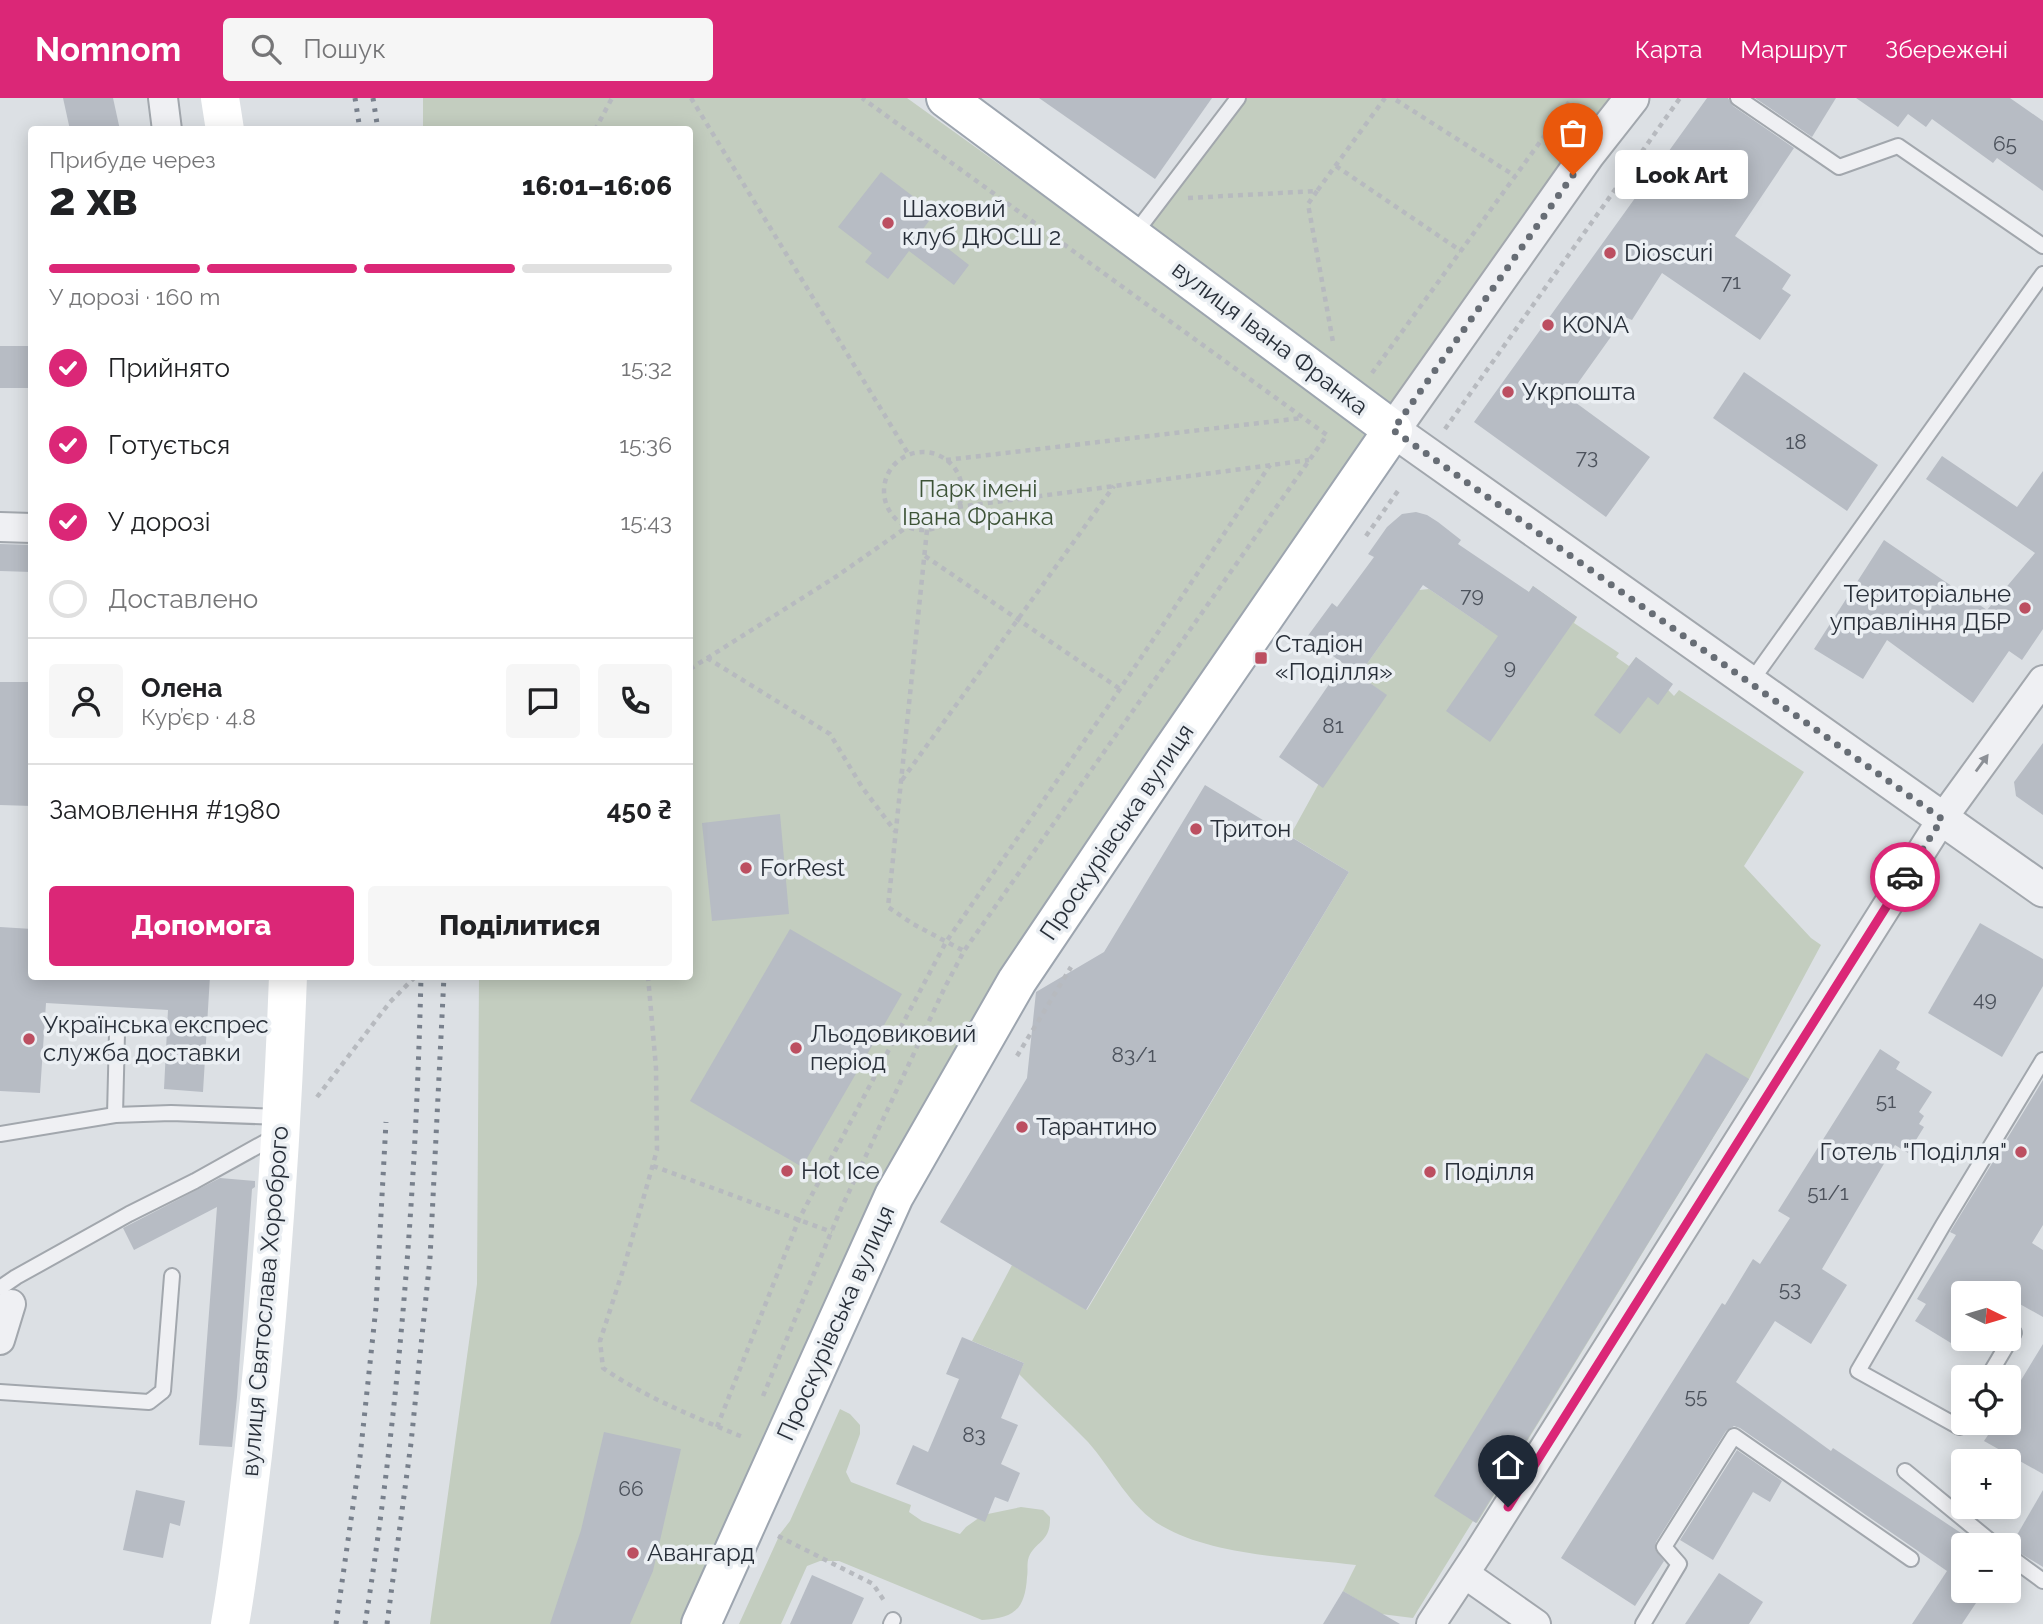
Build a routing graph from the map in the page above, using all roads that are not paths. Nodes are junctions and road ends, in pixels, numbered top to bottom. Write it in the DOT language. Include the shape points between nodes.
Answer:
graph roads {
  1 [pos="163,98"];
  2 [pos="220,98"];
  3 [pos="946,98"];
  4 [pos="1238,98"];
  5 [pos="1632,98"];
  6 [pos="1738,98"];
  7 [pos="166,126"];
  8 [pos="224,126"];
  9 [pos="1133,236"];
  10 [pos="2043,246"];
  11 [pos="2043,274"];
  12 [pos="1393,430"];
  13 [pos="0,527"];
  14 [pos="28,528"];
  15 [pos="2043,680"];
  16 [pos="1750,682"];
  17 [pos="1942,819"];
  18 [pos="2043,890"];
  19 [pos="288,980"];
  20 [pos="117,1033"];
  21 [pos="2043,1060"];
  22 [pos="115,1115"];
  23 [pos="292,1117"];
  24 [pos="0,1134"];
  25 [pos="172,1276"];
  26 [pos="5,1296"];
  27 [pos="0,1340"];
  28 [pos="0,1392"];
  29 [pos="1951,1423"];
  30 [pos="1905,1471"];
  31 [pos="1981,1533"];
  32 [pos="1911,1559"];
  33 [pos="2021,1565"];
  34 [pos="1465,1574"];
  35 [pos="2043,1581"];
  36 [pos="230,1624"];
  37 [pos="701,1624"];
  38 [pos="1431,1624"];
  39 [pos="1536,1624"];
  40 [pos="1643,1624"];
  1 -- 7 [label="street"];
  2 -- 8 [label="main road"];
  3 -- 9 [label="main road, вулиця Івана Франка"];
  4 -- 9 [label="lane"];
  5 -- 12 [label="street, Проскурівська вулиця"];
  6 -- 10 [label="lane" via="1839,167 1899,146"];
  9 -- 12 [label="main road, вулиця Івана Франка"];
  11 -- 16 [label="lane"];
  12 -- 16 [label="street, вулиця Івана Франка"];
  12 -- 37 [label="main road, Проскурівська вулиця" via="1003,1005 894,1196"];
  13 -- 14 [label="street"];
  17 -- 15 [label="street, one-way"];
  16 -- 17 [label="street, вулиця Івана Франка"];
  17 -- 18 [label="street, вулиця Івана Франка"];
  17 -- 34 [label="street"];
  19 -- 23 [label="main road, вулиця Святослава Хороброго"];
  20 -- 22 [label="lane"];
  21 -- 29 [label="lane" via="1858,1371"];
  22 -- 23 [label="lane"];
  22 -- 24 [label="lane"];
  23 -- 26 [label="lane" via="195,1181 16,1276"];
  23 -- 36 [label="main road, вулиця Святослава Хороброго"];
  25 -- 28 [label="lane" via="163,1391 157,1397 149,1402"];
  26 -- 27 [label="street"];
  30 -- 31 [label="lane"];
  32 -- 40 [label="lane" via="1734,1436 1664,1547 1679,1564"];
  33 -- 35 [label="lane"];
  34 -- 38 [label="street"];
  34 -- 39 [label="street"];
}
